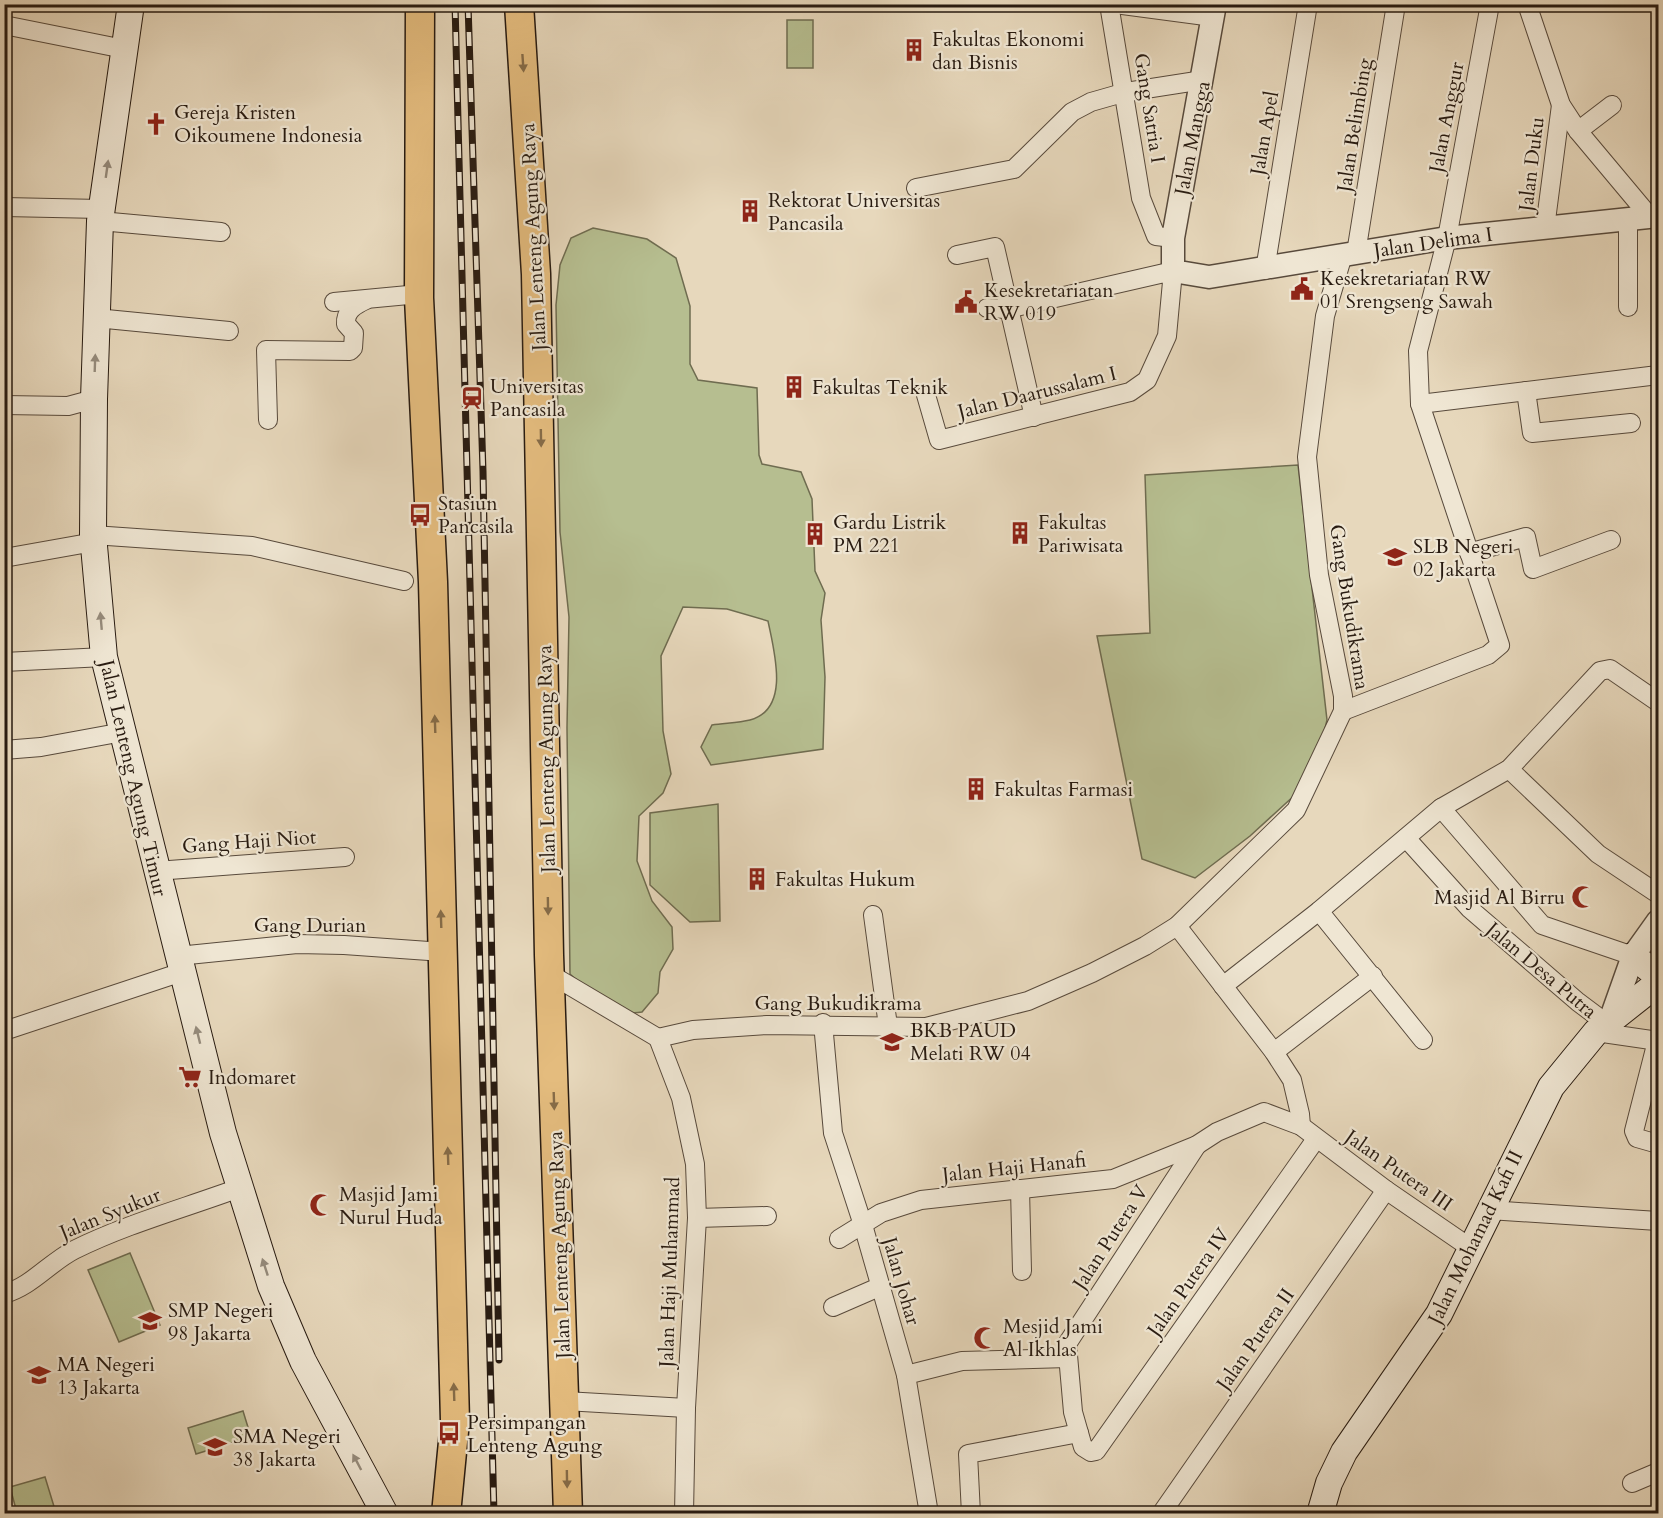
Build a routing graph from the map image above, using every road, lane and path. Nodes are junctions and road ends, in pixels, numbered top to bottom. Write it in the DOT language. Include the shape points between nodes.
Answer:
graph roads {
  1 [pos="131,4"];
  2 [pos="420,4"];
  3 [pos="519,4"];
  4 [pos="1109,4"];
  5 [pos="1114,4"];
  6 [pos="1308,4"];
  7 [pos="1396,4"];
  8 [pos="1490,4"];
  9 [pos="1527,4"];
  10 [pos="1214,11"];
  11 [pos="4,26"];
  12 [pos="124,49"];
  13 [pos="1203,80"];
  14 [pos="1126,92"];
  15 [pos="1561,105"];
  16 [pos="1612,105"];
  17 [pos="1578,130"];
  18 [pos="916,188"];
  19 [pos="4,207"];
  20 [pos="100,215"];
  21 [pos="1646,217"];
  22 [pos="1545,228"];
  23 [pos="221,232"];
  24 [pos="1173,238"];
  25 [pos="1447,238"];
  26 [pos="1350,254"];
  27 [pos="957,255"];
  28 [pos="1264,270"];
  29 [pos="1173,271"];
  30 [pos="419,296"];
  31 [pos="366,300"];
  32 [pos="334,302"];
  33 [pos="1628,307"];
  34 [pos="987,308"];
  35 [pos="1007,309"];
  36 [pos="96,318"];
  37 [pos="229,331"];
  38 [pos="1659,375"];
  39 [pos="1526,391"];
  40 [pos="926,395"];
  41 [pos="94,399"];
  42 [pos="1420,404"];
  43 [pos="4,405"];
  44 [pos="1034,417"];
  45 [pos="267,420"];
  46 [pos="1631,423"];
  47 [pos="99,538"];
  48 [pos="1611,540"];
  49 [pos="1469,553"];
  50 [pos="4,558"];
  51 [pos="405,581"];
  52 [pos="104,657"];
  53 [pos="4,662"];
  54 [pos="1659,702"];
  55 [pos="1342,711"];
  56 [pos="123,732"];
  57 [pos="4,750"];
  58 [pos="1509,769"];
  59 [pos="1441,808"];
  60 [pos="1406,838"];
  61 [pos="345,857"];
  62 [pos="156,871"];
  63 [pos="1659,894"];
  64 [pos="1319,911"];
  65 [pos="873,915"];
  66 [pos="1659,921"];
  67 [pos="1182,932"];
  68 [pos="442,952"];
  69 [pos="1644,953"];
  70 [pos="180,964"];
  71 [pos="550,974"];
  72 [pos="1373,976"];
  73 [pos="1659,976"];
  74 [pos="1659,983"];
  75 [pos="1223,986"];
  76 [pos="823,1023"];
  77 [pos="1604,1024"];
  78 [pos="888,1026"];
  79 [pos="4,1031"];
  80 [pos="658,1038"];
  81 [pos="1423,1040"];
  82 [pos="1658,1041"];
  83 [pos="1274,1052"];
  84 [pos="1300,1126"];
  85 [pos="1317,1139"];
  86 [pos="1659,1144"];
  87 [pos="1197,1145"];
  88 [pos="239,1188"];
  89 [pos="1020,1189"];
  90 [pos="1386,1191"];
  91 [pos="1489,1210"];
  92 [pos="767,1216"];
  93 [pos="697,1218"];
  94 [pos="1659,1221"];
  95 [pos="863,1225"];
  96 [pos="839,1239"];
  97 [pos="1472,1249"];
  98 [pos="1022,1271"];
  99 [pos="879,1287"];
  100 [pos="4,1294"];
  101 [pos="833,1307"];
  102 [pos="1068,1358"];
  103 [pos="906,1375"];
  104 [pos="566,1401"];
  105 [pos="686,1408"];
  106 [pos="1079,1433"];
  107 [pos="1659,1472"];
  108 [pos="1632,1483"];
  109 [pos="385,1514"];
  110 [pos="446,1514"];
  111 [pos="568,1514"];
  112 [pos="684,1514"];
  113 [pos="928,1514"];
  114 [pos="971,1514"];
  115 [pos="1161,1514"];
  116 [pos="1320,1514"];
  1 -- 12 [label="main road, Jalan Lenteng Agung Timur"];
  2 -- 30 [label="main road"];
  3 -- 71 [label="main road, Jalan Lenteng Agung Raya, one-way" via="540,393"];
  4 -- 14 [label="street, Gang Satria I"];
  5 -- 10 [label="street"];
  6 -- 28 [label="street, Jalan Apel"];
  7 -- 26 [label="street, Jalan Belimbing"];
  8 -- 25 [label="street, Jalan Anggur"];
  9 -- 15 [label="street"];
  10 -- 13 [label="street, Jalan Mangga"];
  11 -- 12 [label="street"];
  20 -- 12 [label="main road, Jalan Lenteng Agung Timur, one-way"];
  13 -- 14 [label="street"];
  13 -- 24 [label="street, Jalan Mangga"];
  14 -- 18 [label="street" via="1072,112 1014,169"];
  14 -- 24 [label="street, Gang Satria I" via="1141,198 1156,236"];
  15 -- 17 [label="street"];
  15 -- 22 [label="street, Jalan Duku"];
  16 -- 17 [label="street"];
  17 -- 21 [label="street"];
  19 -- 20 [label="street"];
  20 -- 23 [label="street"];
  20 -- 36 [label="main road, Jalan Lenteng Agung Timur"];
  21 -- 22 [label="street, Jalan Delima I"];
  21 -- 33 [label="street"];
  22 -- 25 [label="street, Jalan Delima I"];
  24 -- 29 [label="street, Jalan Mangga"];
  25 -- 26 [label="street, Jalan Delima I"];
  25 -- 42 [label="street, Jalan Anggur" via="1418,351"];
  26 -- 28 [label="street, Jalan Delima I"];
  26 -- 55 [label="street, Gang Bukudikrama" via="1325,316 1308,457 1319,575 1343,696"];
  27 -- 35 [label="street" via="995,247"];
  28 -- 29 [label="street, Jalan Delima I" via="1209,277"];
  29 -- 35 [label="street"];
  29 -- 44 [label="street, Jalan Daarussalam I" via="1167,336 1147,380 1130,392"];
  30 -- 31 [label="street"];
  68 -- 30 [label="main road, one-way" via="433,582"];
  31 -- 32 [label="street"];
  31 -- 45 [label="street" via="346,316 346,324 354,333 350,351 266,350"];
  34 -- 35 [label="street"];
  35 -- 44 [label="street"];
  36 -- 37 [label="street"];
  41 -- 36 [label="main road, Jalan Lenteng Agung Timur, one-way"];
  38 -- 39 [label="street"];
  39 -- 42 [label="street"];
  39 -- 46 [label="street" via="1532,433"];
  40 -- 44 [label="street, Jalan Daarussalam I" via="939,440"];
  41 -- 43 [label="street" via="57,407"];
  41 -- 47 [label="main road, Jalan Lenteng Agung Timur"];
  42 -- 49 [label="street, Jalan Anggur"];
  47 -- 50 [label="street"];
  47 -- 51 [label="street" via="252,546"];
  52 -- 47 [label="main road, Jalan Lenteng Agung Timur, one-way"];
  48 -- 49 [label="street" via="1533,569 1526,537"];
  49 -- 55 [label="street, Jalan Anggur" via="1500,645 1488,655"];
  52 -- 53 [label="street"];
  52 -- 56 [label="main road, Jalan Lenteng Agung Timur"];
  54 -- 58 [label="street" via="1610,669 1600,671"];
  55 -- 67 [label="street, Gang Bukudikrama" via="1296,810"];
  56 -- 57 [label="street"];
  56 -- 62 [label="main road, Jalan Lenteng Agung Timur"];
  58 -- 59 [label="street"];
  58 -- 63 [label="street" via="1598,854"];
  59 -- 60 [label="street"];
  59 -- 69 [label="street, Jalan Desa Putra" via="1542,925"];
  60 -- 64 [label="street"];
  60 -- 77 [label="street, Jalan Desa Putra" via="1470,909"];
  61 -- 62 [label="street, Gang Haji Niot"];
  62 -- 70 [label="main road, Jalan Lenteng Agung Timur"];
  64 -- 72 [label="street"];
  64 -- 75 [label="street"];
  65 -- 78 [label="street"];
  66 -- 69 [label="street, Jalan Desa Putra"];
  67 -- 75 [label="street"];
  67 -- 78 [label="street, Gang Bukudikrama" via="1028,1001 926,1027"];
  68 -- 70 [label="street, Gang Durian" via="297,944"];
  110 -- 68 [label="main road, one-way" via="455,1421"];
  69 -- 73 [label="main road"];
  69 -- 77 [label="street, Jalan Desa Putra"];
  70 -- 79 [label="street, Gang Durian"];
  88 -- 70 [label="main road, Jalan Lenteng Agung Timur, one-way"];
  71 -- 80 [label="street"];
  71 -- 104 [label="main road, Jalan Lenteng Agung Raya, one-way"];
  72 -- 81 [label="street"];
  72 -- 83 [label="street"];
  74 -- 77 [label="main road, Jalan Mohamad Kafi II"];
  75 -- 83 [label="street"];
  76 -- 78 [label="street, Gang Bukudikrama"];
  76 -- 80 [label="street, Gang Bukudikrama" via="693,1030"];
  76 -- 95 [label="street, Jalan Johar" via="833,1133"];
  77 -- 82 [label="street"];
  77 -- 91 [label="main road, Jalan Mohamad Kafi II" via="1551,1087"];
  80 -- 93 [label="street, Jalan Haji Muhammad" via="684,1109 695,1164"];
  82 -- 86 [label="street" via="1634,1131 1637,1138"];
  83 -- 84 [label="street" via="1292,1080"];
  84 -- 85 [label="street, Jalan Putera III"];
  84 -- 87 [label="street, Jalan Putera III" via="1264,1112"];
  85 -- 90 [label="street, Jalan Putera III"];
  85 -- 106 [label="street, Jalan Putera IV" via="1096,1451 1083,1447"];
  87 -- 89 [label="street, Jalan Haji Hanafi" via="1113,1179"];
  87 -- 102 [label="street, Jalan Putera V" via="1067,1344"];
  88 -- 100 [label="street, Jalan Syukur" via="76,1249 29,1283"];
  109 -- 88 [label="main road, Jalan Lenteng Agung Timur, one-way" via="303,1361 271,1286"];
  89 -- 95 [label="street, Jalan Haji Hanafi" via="921,1200"];
  89 -- 98 [label="street"];
  90 -- 97 [label="street, Jalan Putera III"];
  90 -- 115 [label="street, Jalan Putera II"];
  91 -- 94 [label="street"];
  91 -- 97 [label="main road, Jalan Mohamad Kafi II"];
  92 -- 93 [label="street"];
  93 -- 105 [label="street, Jalan Haji Muhammad"];
  95 -- 96 [label="street, Jalan Haji Hanafi"];
  95 -- 99 [label="street, Jalan Johar"];
  97 -- 116 [label="main road, Jalan Mohamad Kafi II" via="1424,1340 1344,1452"];
  99 -- 101 [label="street"];
  99 -- 103 [label="street, Jalan Johar"];
  102 -- 103 [label="street" via="962,1360"];
  102 -- 106 [label="street, Jalan Putera V"];
  103 -- 113 [label="street, Jalan Johar"];
  104 -- 105 [label="street"];
  104 -- 111 [label="main road, Jalan Lenteng Agung Raya, one-way"];
  105 -- 112 [label="street, Jalan Haji Muhammad"];
  106 -- 114 [label="street" via="968,1454"];
  107 -- 108 [label="street"];
}
